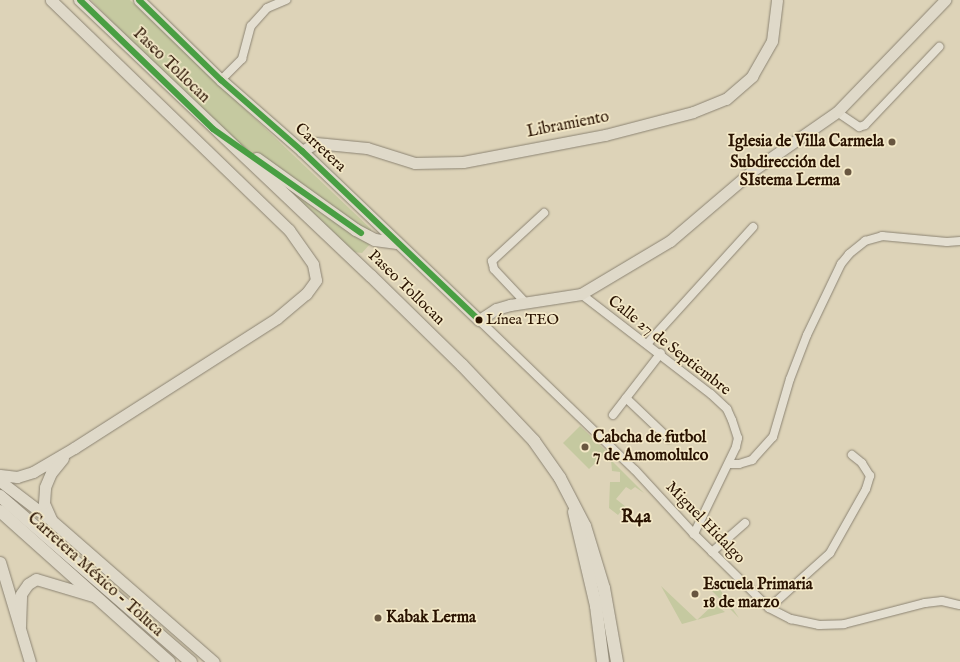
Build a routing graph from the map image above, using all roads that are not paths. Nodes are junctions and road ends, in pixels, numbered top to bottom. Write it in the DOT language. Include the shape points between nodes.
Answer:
graph roads {
  1 [pos="51,0"];
  2 [pos="80,0"];
  3 [pos="139,0"];
  4 [pos="286,0"];
  5 [pos="777,0"];
  6 [pos="945,0"];
  7 [pos="939,47"];
  8 [pos="221,80"];
  9 [pos="837,112"];
  10 [pos="213,129"];
  11 [pos="302,151"];
  12 [pos="544,214"];
  13 [pos="754,227"];
  14 [pos="960,241"];
  15 [pos="396,243"];
  16 [pos="581,294"];
  17 [pos="524,301"];
  18 [pos="478,320"];
  19 [pos="647,344"];
  20 [pos="661,353"];
  21 [pos="626,398"];
  22 [pos="613,415"];
  23 [pos="669,439"];
  24 [pos="74,448"];
  25 [pos="852,455"];
  26 [pos="729,464"];
  27 [pos="0,475"];
  28 [pos="0,481"];
  29 [pos="0,496"];
  30 [pos="572,499"];
  31 [pos="0,511"];
  32 [pos="51,520"];
  33 [pos="745,523"];
  34 [pos="694,534"];
  35 [pos="712,552"];
  36 [pos="0,562"];
  37 [pos="97,598"];
  38 [pos="960,605"];
  39 [pos="769,608"];
  40 [pos="20,626"];
  41 [pos="30,662"];
  42 [pos="169,662"];
  43 [pos="191,662"];
  44 [pos="214,662"];
  45 [pos="603,662"];
  46 [pos="617,662"];
  1 -- 24 [label="main road" via="289,230 304,248 316,272 313,286 277,318"];
  2 -- 10 [label="highway, Paseo Tollocan"];
  3 -- 8 [label="main road, Carretera"];
  4 -- 8 [label="street" via="267,8 251,26 242,59"];
  5 -- 11 [label="main road, Libramiento" via="772,41 752,76 726,99 693,112 605,135 463,162 414,163 367,148 316,143"];
  6 -- 9 [label="main road"];
  7 -- 9 [label="street" via="865,125 859,127"];
  8 -- 11 [label="main road, Carretera"];
  9 -- 16 [label="main road" via="752,171 670,241"];
  10 -- 15 [label="highway" via="356,230 375,240"];
  10 -- 30 [label="highway, Paseo Tollocan" via="292,200 518,422 560,478"];
  11 -- 15 [label="main road, Carretera"];
  12 -- 17 [label="street" via="492,261 494,269"];
  13 -- 19 [label="street"];
  14 -- 26 [label="street" via="882,236 865,241 849,254 841,264 807,335 790,379 773,437 752,460"];
  15 -- 18 [label="main road, Carretera"];
  16 -- 17 [label="main road"];
  16 -- 19 [label="street, Calle 27 de Septiembre"];
  17 -- 18 [label="main road" via="496,309"];
  18 -- 34 [label="street, Miguel Hidalgo" via="635,470"];
  19 -- 20 [label="street, Calle 27 de Septiembre"];
  20 -- 21 [label="street"];
  20 -- 26 [label="street, Calle 27 de Septiembre" via="727,409 738,438"];
  21 -- 22 [label="street"];
  21 -- 23 [label="street"];
  24 -- 27 [label="main road" via="33,472 17,477"];
  24 -- 32 [label="main road" via="59,462 45,486 44,503"];
  25 -- 39 [label="street" via="862,463 870,476 866,489 830,553"];
  26 -- 34 [label="street, Calle 27 de Septiembre"];
  28 -- 32 [label="main road"];
  29 -- 43 [label="highway"];
  30 -- 45 [label="highway" via="577,531 596,606"];
  30 -- 46 [label="highway" via="602,581"];
  31 -- 37 [label="highway, Carretera México - Toluca"];
  32 -- 44 [label="main road"];
  33 -- 35 [label="street"];
  34 -- 35 [label="street, Miguel Hidalgo"];
  35 -- 39 [label="street, Miguel Hidalgo"];
  36 -- 40 [label="main road"];
  37 -- 40 [label="main road" via="36,579 28,584 21,594"];
  37 -- 42 [label="highway, Carretera México - Toluca"];
  38 -- 39 [label="street, Miguel Hidalgo" via="942,601 924,603 844,624 819,626 790,619"];
  40 -- 41 [label="main road"];
}
